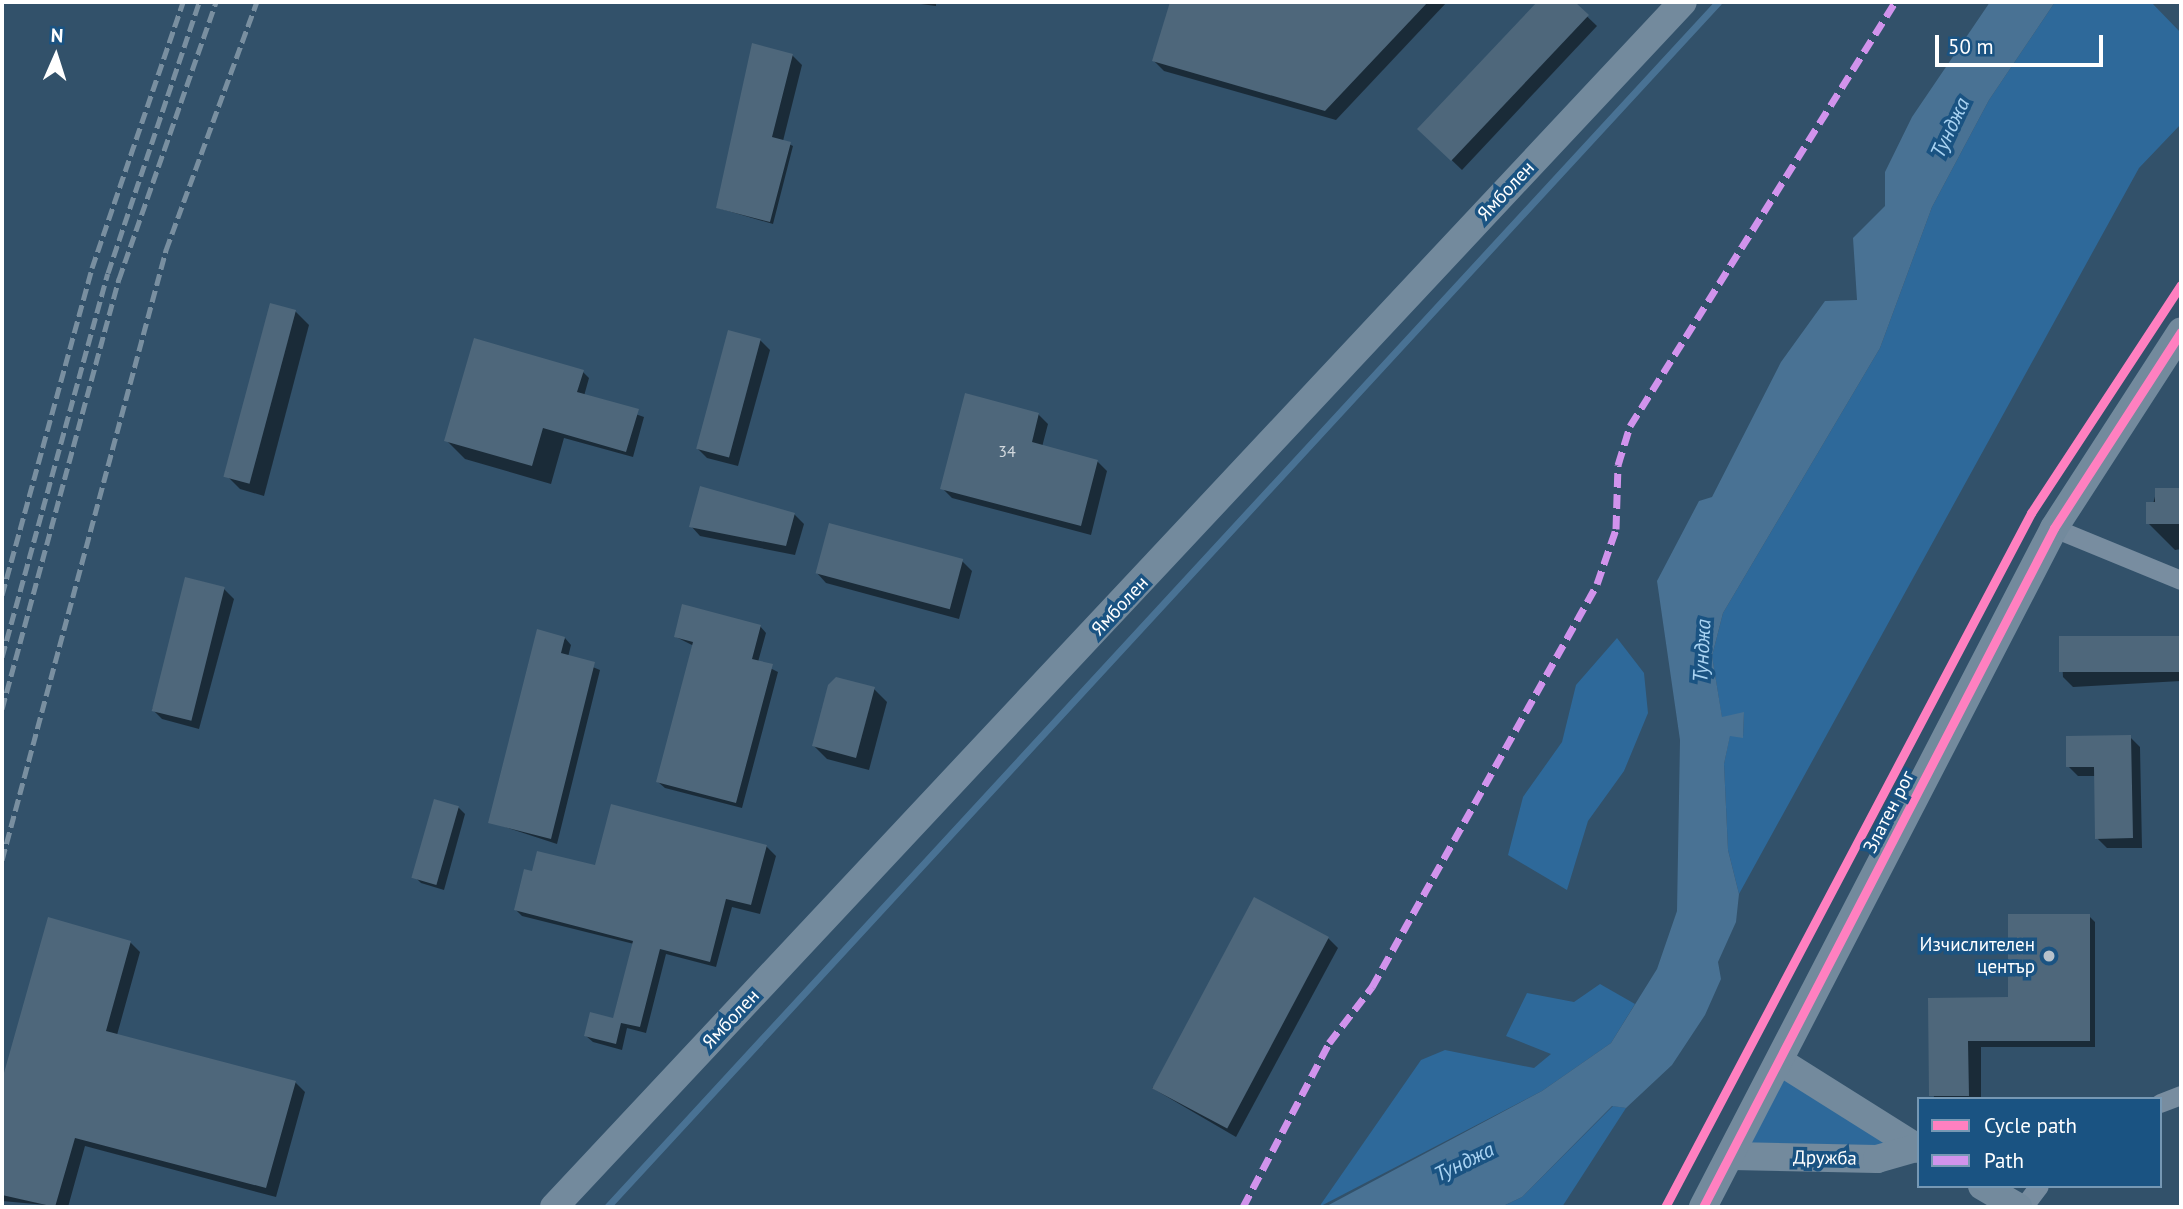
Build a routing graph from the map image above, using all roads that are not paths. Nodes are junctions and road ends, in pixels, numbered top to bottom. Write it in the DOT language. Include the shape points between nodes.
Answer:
graph roads {
  1 [pos="1683,2"];
  2 [pos="2181,332"];
  3 [pos="2054,528"];
  4 [pos="2181,580"];
  5 [pos="1781,1062"];
  6 [pos="2181,1095"];
  7 [pos="2162,1102"];
  8 [pos="1917,1148"];
  9 [pos="1732,1156"];
  10 [pos="1986,1188"];
  11 [pos="2037,1188"];
  12 [pos="554,1207"];
  13 [pos="1703,1207"];
  14 [pos="2020,1207"];
  1 -- 12 [label="main road, Ямболен"];
  2 -- 3 [label="main road, Златен рог"];
  3 -- 4 [label="street"];
  3 -- 5 [label="main road, Златен рог"];
  5 -- 8 [label="main road, Дружба"];
  5 -- 9 [label="main road, Златен рог"];
  6 -- 7 [label="street"];
  8 -- 9 [label="main road, Дружба" via="1877,1158"];
  9 -- 13 [label="main road, Златен рог"];
  10 -- 14 [label="main road"];
  11 -- 14 [label="street"];
}
